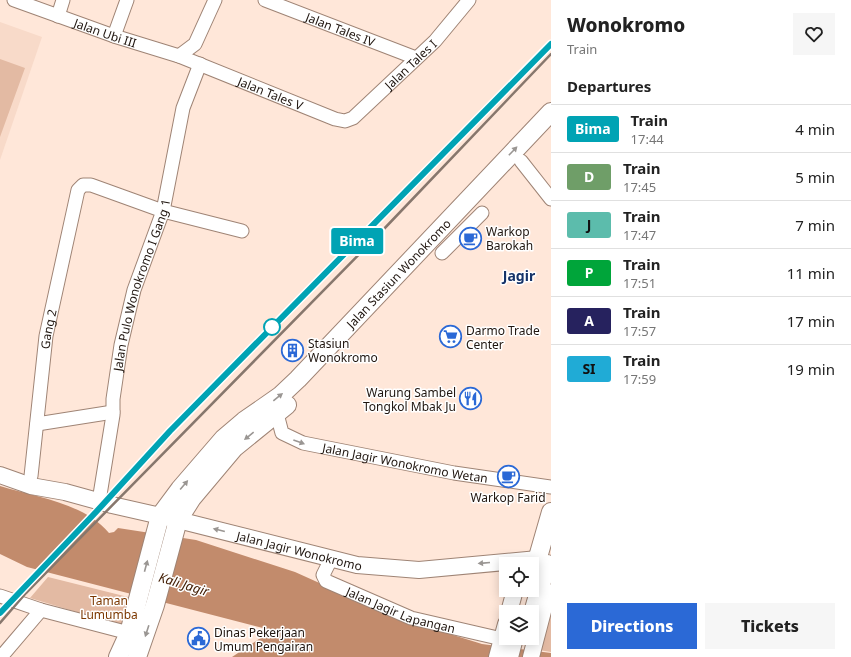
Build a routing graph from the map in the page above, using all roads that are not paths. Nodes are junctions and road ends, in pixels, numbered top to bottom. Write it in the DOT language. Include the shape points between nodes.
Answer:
graph roads {
  1 [pos="14,0"];
  2 [pos="63,0"];
  3 [pos="127,0"];
  4 [pos="215,0"];
  5 [pos="266,0"];
  6 [pos="469,0"];
  7 [pos="58,16"];
  8 [pos="114,36"];
  9 [pos="195,44"];
  10 [pos="179,56"];
  11 [pos="416,58"];
  12 [pos="197,67"];
  13 [pos="551,112"];
  14 [pos="345,121"];
  15 [pos="551,129"];
  16 [pos="521,161"];
  17 [pos="551,199"];
  18 [pos="162,212"];
  19 [pos="242,231"];
  20 [pos="453,236"];
  21 [pos="442,253"];
  22 [pos="113,412"];
  23 [pos="277,414"];
  24 [pos="38,424"];
  25 [pos="0,465"];
  26 [pos="0,475"];
  27 [pos="30,476"];
  28 [pos="551,487"];
  29 [pos="65,492"];
  30 [pos="100,501"];
  31 [pos="551,512"];
  32 [pos="158,524"];
  33 [pos="176,527"];
  34 [pos="537,557"];
  35 [pos="331,559"];
  36 [pos="499,563"];
  37 [pos="539,566"];
  38 [pos="550,589"];
  39 [pos="0,596"];
  40 [pos="40,610"];
  41 [pos="129,633"];
  42 [pos="514,646"];
  43 [pos="1,657"];
  44 [pos="118,657"];
  45 [pos="137,657"];
  1 -- 7 [label="street, Jalan Ubi III"];
  2 -- 7 [label="street"];
  3 -- 8 [label="street"];
  4 -- 9 [label="street"];
  5 -- 11 [label="street, Jalan Tales IV"];
  6 -- 11 [label="street, Jalan Tales I" via="435,41"];
  7 -- 8 [label="street, Jalan Ubi III"];
  8 -- 10 [label="street, Jalan Ubi III"];
  9 -- 10 [label="street"];
  9 -- 12 [label="street"];
  10 -- 12 [label="street, Jalan Ubi III"];
  11 -- 14 [label="street, Jalan Tales I" via="353,118"];
  12 -- 14 [label="street, Jalan Tales V"];
  12 -- 18 [label="street, Jalan Pulo Wonokromo I Gang 1" via="183,108"];
  32 -- 13 [label="highway, Jalan Stasiun Wonokromo, one-way" via="180,489 224,438 280,396 298,379"];
  15 -- 16 [label="highway, Jalan Stasiun Wonokromo"];
  16 -- 17 [label="street"];
  16 -- 20 [label="highway, Jalan Stasiun Wonokromo" via="475,216"];
  18 -- 19 [label="street"];
  18 -- 22 [label="street, Jalan Pulo Wonokromo I Gang 1" via="134,290 121,345"];
  18 -- 24 [label="street, Gang 2" via="91,185 83,185 78,190 46,336"];
  20 -- 21 [label="street"];
  20 -- 23 [label="highway, Jalan Stasiun Wonokromo" via="294,400"];
  22 -- 24 [label="street"];
  22 -- 30 [label="street, Jalan Pulo Wonokromo I Gang 1"];
  23 -- 28 [label="street, Jalan Jagir Wonokromo Wetan, one-way" via="282,433 303,443 454,473"];
  23 -- 33 [label="highway, Jalan Stasiun Wonokromo, one-way" via="234,448 218,465 192,498"];
  24 -- 27 [label="street, Gang 2"];
  25 -- 27 [label="main road, Jalan Jagir Wonokromo"];
  26 -- 29 [label="main road, Jalan Jagir Wonokromo" via="30,486"];
  27 -- 29 [label="main road, Jalan Jagir Wonokromo"];
  29 -- 30 [label="main road, Jalan Jagir Wonokromo"];
  30 -- 32 [label="main road, Jalan Jagir Wonokromo"];
  31 -- 34 [label="highway"];
  32 -- 33 [label="main road, Jalan Jagir Wonokromo"];
  41 -- 32 [label="highway, one-way"];
  35 -- 33 [label="main road, Jalan Jagir Wonokromo, one-way"];
  33 -- 45 [label="highway, Jalan Stasiun Wonokromo, one-way" via="155,605"];
  36 -- 35 [label="main road, Jalan Jagir Wonokromo, one-way" via="419,570 357,565"];
  35 -- 42 [label="street, Jalan Jagir Lapangan" via="323,575 326,581 411,618"];
  37 -- 38 [label="highway"];
  38 -- 42 [label="main road"];
  39 -- 40 [label="street"];
  40 -- 41 [label="street"];
  40 -- 43 [label="street"];
  41 -- 44 [label="highway"];
}
